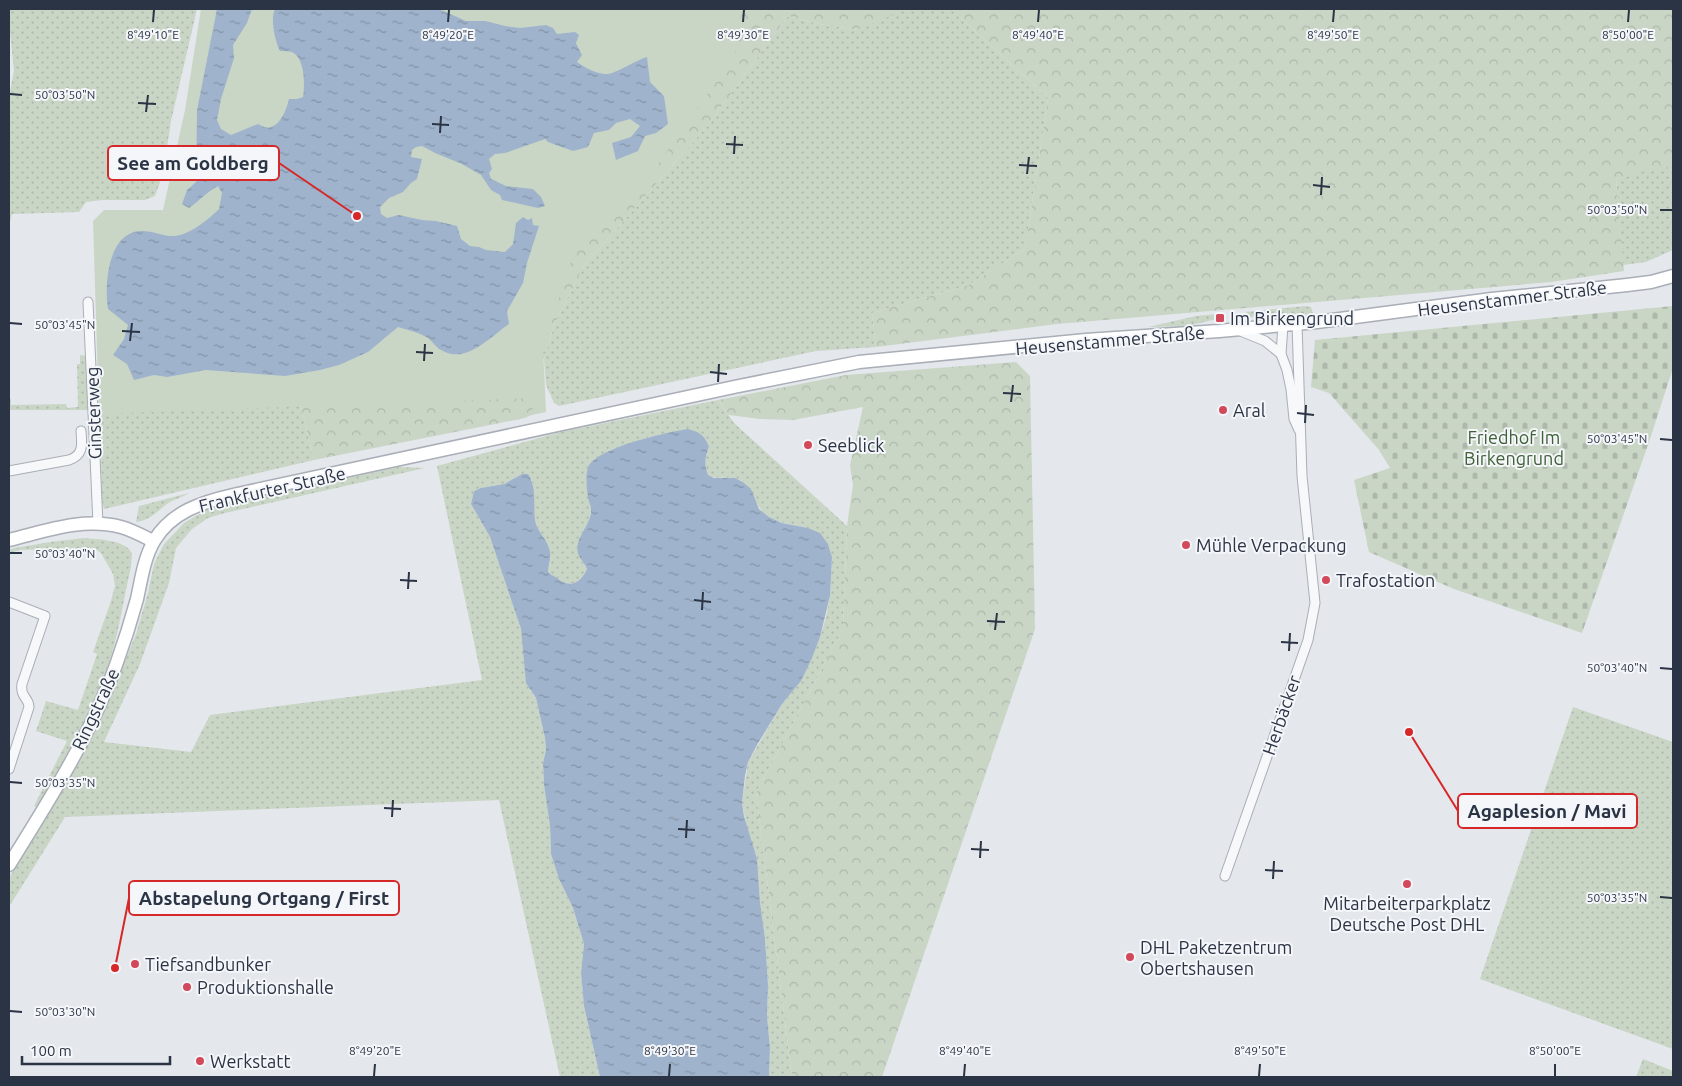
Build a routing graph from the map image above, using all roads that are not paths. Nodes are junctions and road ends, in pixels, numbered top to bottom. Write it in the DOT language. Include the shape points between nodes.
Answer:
graph roads {
  1 [pos="1673,276"];
  2 [pos="88,302"];
  3 [pos="1297,324"];
  4 [pos="1283,325"];
  5 [pos="1238,330"];
  6 [pos="1281,354"];
  7 [pos="550,427"];
  8 [pos="1299,430"];
  9 [pos="81,431"];
  10 [pos="9,471"];
  11 [pos="98,524"];
  12 [pos="9,540"];
  13 [pos="154,541"];
  14 [pos="9,602"];
  15 [pos="9,769"];
  16 [pos="9,865"];
  17 [pos="1225,876"];
  1 -- 3 [label="main road, Heusenstammer Straße" via="1651,282"];
  2 -- 11 [label="street, Ginsterweg"];
  3 -- 4 [label="main road, Heusenstammer Straße"];
  3 -- 8 [label="street"];
  4 -- 5 [label="main road, Heusenstammer Straße"];
  4 -- 6 [label="street"];
  5 -- 6 [label="street" via="1265,341"];
  5 -- 7 [label="main road, Heusenstammer Straße" via="1086,340 859,362"];
  6 -- 8 [label="street" via="1291,389 1294,420"];
  7 -- 13 [label="main road, Frankfurter Straße" via="208,501 177,516"];
  8 -- 17 [label="street, Herbäcker" via="1315,603 1308,640"];
  9 -- 10 [label="street" via="82,449 77,457"];
  11 -- 12 [label="main road" via="55,527"];
  11 -- 13 [label="main road" via="122,528"];
  13 -- 16 [label="main road, Ringstraße" via="109,684 63,777"];
  14 -- 15 [label="street" via="45,616 22,684 22,694 29,707"];
}
